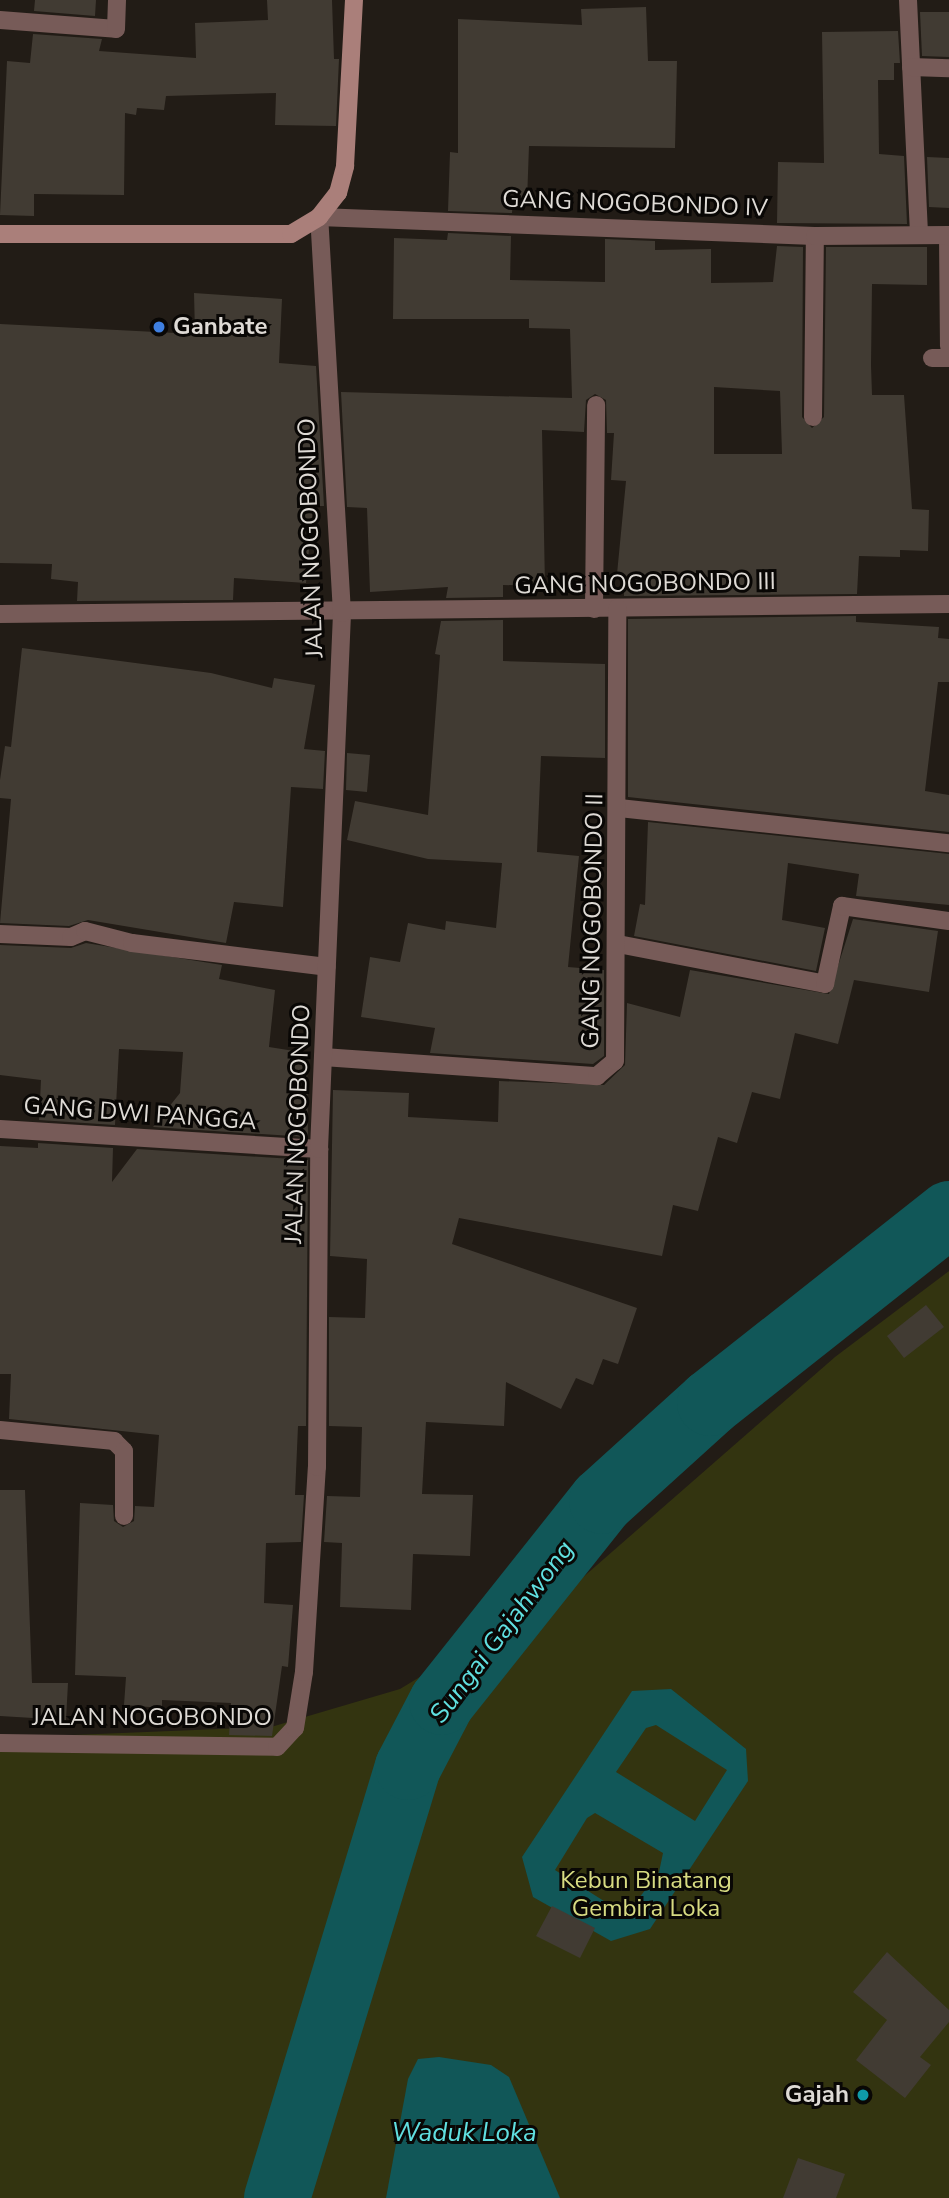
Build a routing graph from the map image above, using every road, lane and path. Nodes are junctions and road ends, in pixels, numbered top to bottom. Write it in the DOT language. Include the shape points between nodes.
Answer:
graph roads {
  1 [pos="117,0"];
  2 [pos="354,0"];
  3 [pos="908,0"];
  4 [pos="0,20"];
  5 [pos="911,67"];
  6 [pos="949,68"];
  7 [pos="319,217"];
  8 [pos="0,234"];
  9 [pos="919,235"];
  10 [pos="948,235"];
  11 [pos="815,236"];
  12 [pos="949,346"];
  13 [pos="596,405"];
  14 [pos="813,417"];
  15 [pos="949,604"];
  16 [pos="617,608"];
  17 [pos="594,609"];
  18 [pos="342,613"];
  19 [pos="0,614"];
  20 [pos="619,808"];
  21 [pos="949,842"];
  22 [pos="949,920"];
  23 [pos="0,934"];
  24 [pos="618,944"];
  25 [pos="327,967"];
  26 [pos="323,1057"];
  27 [pos="0,1129"];
  28 [pos="319,1149"];
  29 [pos="0,1430"];
  30 [pos="124,1516"];
  31 [pos="0,1742"];
  1 -- 4 [label="street" via="116,29"];
  2 -- 7 [label="main road" via="345,166 338,193"];
  3 -- 5 [label="street"];
  5 -- 6 [label="street"];
  5 -- 9 [label="street"];
  7 -- 8 [label="main road" via="291,234"];
  7 -- 11 [label="street, GANG NOGOBONDO IV"];
  7 -- 18 [label="street, JALAN NOGOBONDO"];
  9 -- 10 [label="street, GANG NOGOBONDO IV"];
  9 -- 11 [label="street, GANG NOGOBONDO IV"];
  10 -- 12 [label="street"];
  11 -- 14 [label="street"];
  13 -- 17 [label="street"];
  15 -- 16 [label="street, GANG NOGOBONDO III"];
  16 -- 17 [label="street, GANG NOGOBONDO III"];
  16 -- 20 [label="street, GANG NOGOBONDO II"];
  17 -- 18 [label="street, GANG NOGOBONDO III"];
  18 -- 19 [label="street, GANG NOGOBONDO III"];
  18 -- 25 [label="street, JALAN NOGOBONDO"];
  20 -- 21 [label="street"];
  20 -- 24 [label="street, GANG NOGOBONDO II"];
  22 -- 24 [label="street" via="842,906 825,984"];
  23 -- 25 [label="street" via="71,937 85,931 132,943"];
  24 -- 26 [label="street, GANG NOGOBONDO II" via="617,1051 609,1070 597,1076"];
  25 -- 26 [label="street, JALAN NOGOBONDO"];
  26 -- 28 [label="street, JALAN NOGOBONDO"];
  27 -- 28 [label="street, GANG DWI PANGGA"];
  28 -- 31 [label="street, JALAN NOGOBONDO" via="317,1467 304,1672 292,1737 277,1747"];
  29 -- 30 [label="street" via="114,1441 124,1451"];
}
